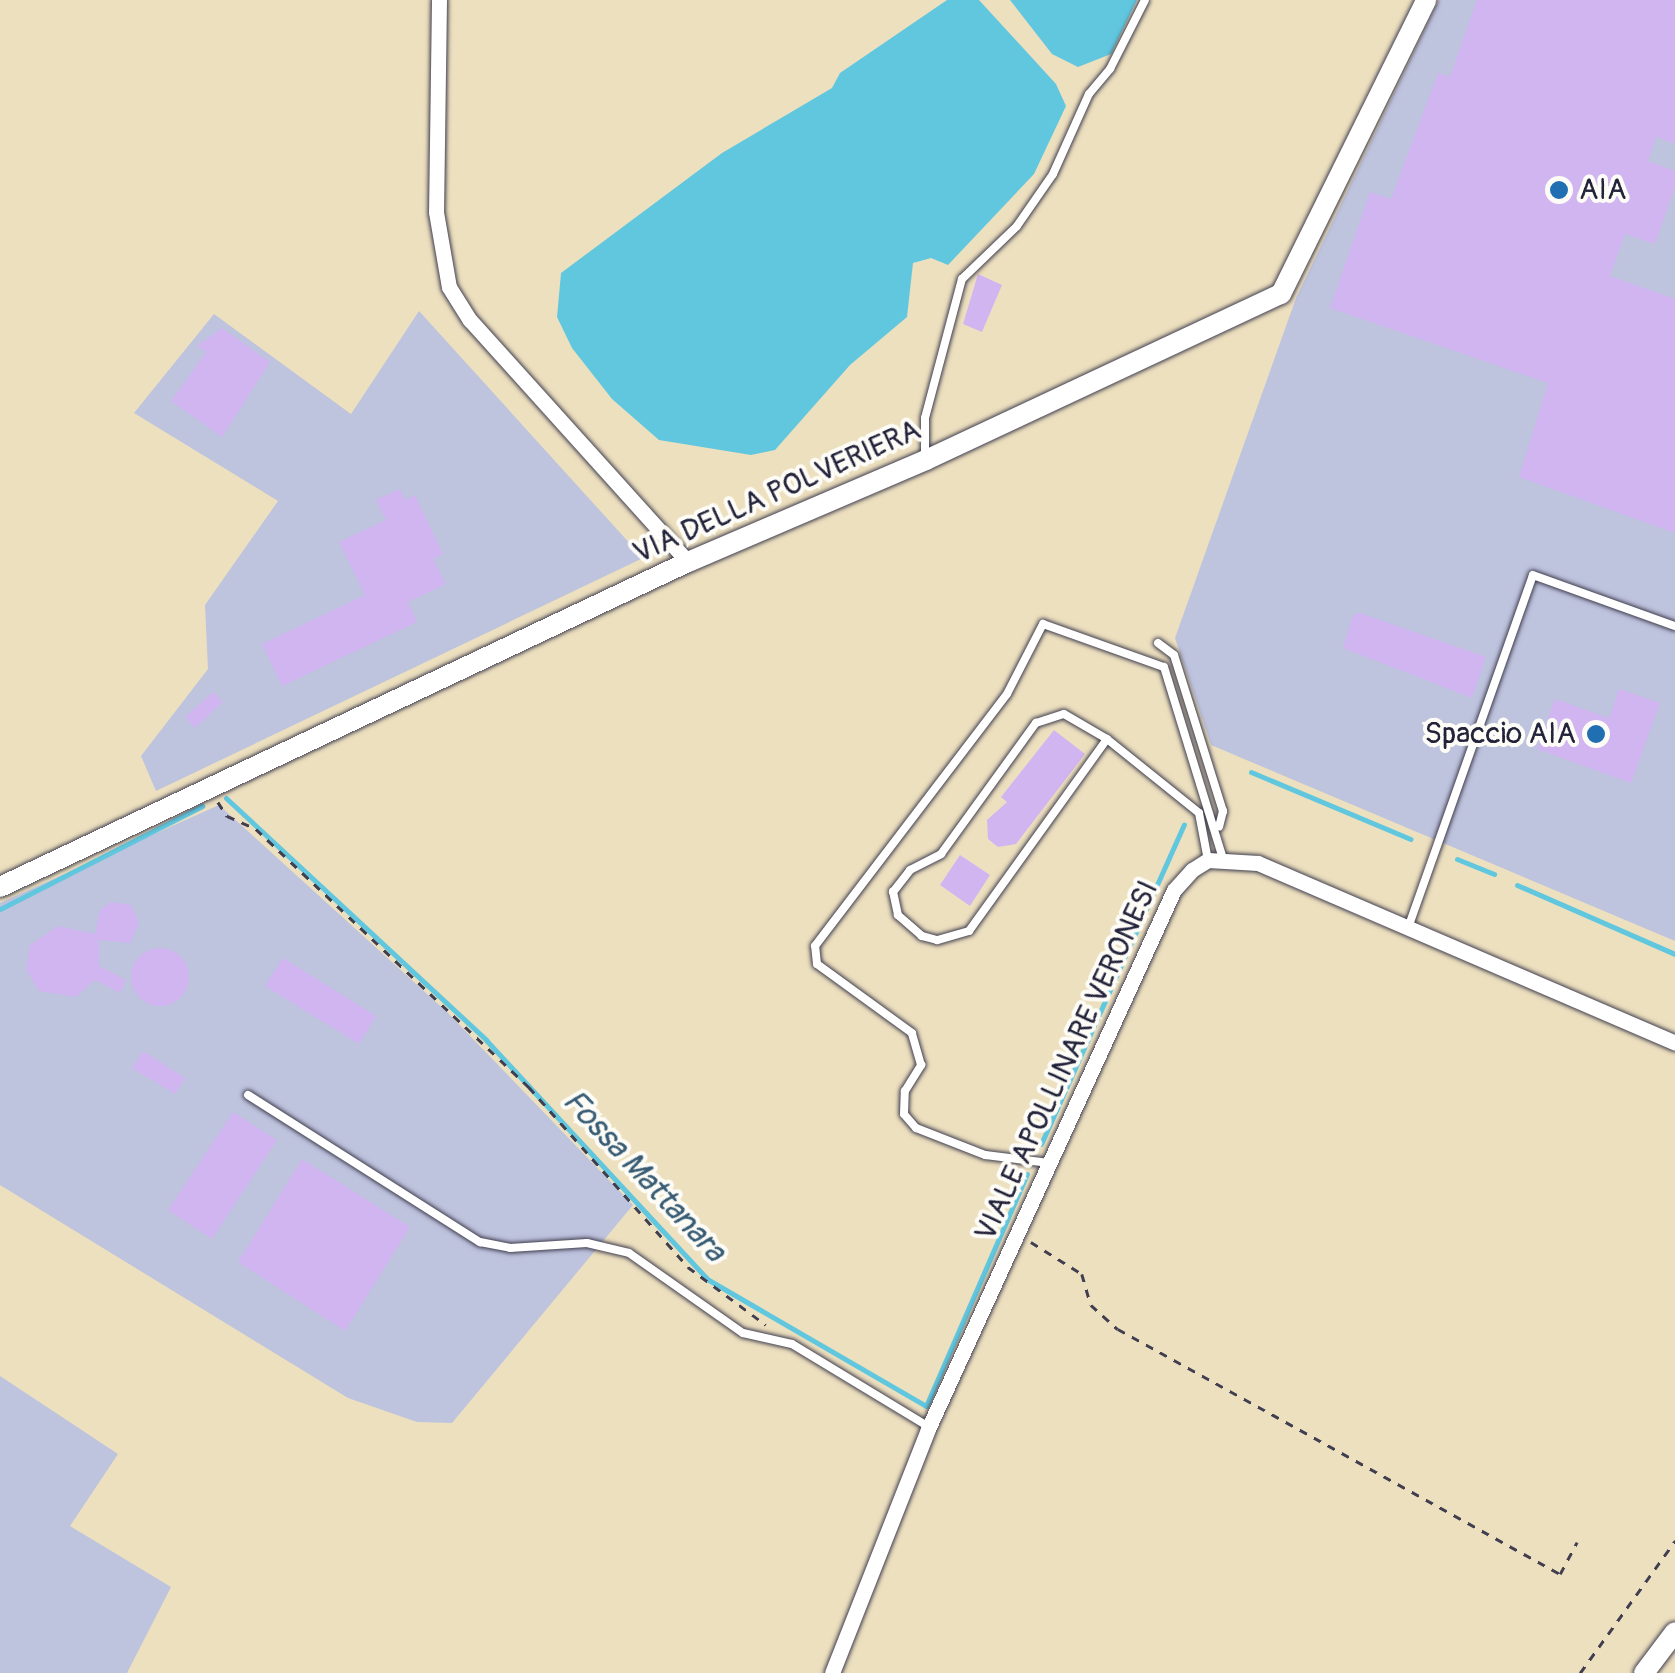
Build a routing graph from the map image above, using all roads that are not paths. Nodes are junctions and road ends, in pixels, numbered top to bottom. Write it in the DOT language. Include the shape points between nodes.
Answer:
graph roads {
  1 [pos="439,0"];
  2 [pos="1145,0"];
  3 [pos="1426,0"];
  4 [pos="926,460"];
  5 [pos="688,562"];
  6 [pos="1675,626"];
  7 [pos="1158,643"];
  8 [pos="1107,740"];
  9 [pos="1218,831"];
  10 [pos="1215,860"];
  11 [pos="0,887"];
  12 [pos="1408,928"];
  13 [pos="1675,1043"];
  14 [pos="248,1095"];
  15 [pos="1049,1164"];
  16 [pos="929,1427"];
  17 [pos="1671,1645"];
  18 [pos="832,1673"];
  19 [pos="1644,1673"];
  1 -- 5 [label="street" via="436,212 450,287 470,320"];
  2 -- 4 [label="lane" via="1110,69 1089,94 1053,174 1017,226 954,295 924,418"];
  3 -- 4 [label="street, VIA DELLA POLVERIERA" via="1281,294"];
  4 -- 5 [label="street, VIA DELLA POLVERIERA"];
  5 -- 11 [label="street, VIA DELLA POLVERIERA"];
  6 -- 12 [label="lane" via="1533,575"];
  7 -- 9 [label="lane" via="1174,655 1223,811"];
  8 -- 8 [label="lane" via="1064,714 1036,723 941,854 910,870 893,892 898,915 922,936 938,940 969,932"];
  8 -- 10 [label="lane" via="1199,814"];
  9 -- 10 [label="lane"];
  9 -- 15 [label="lane" via="1173,682 1151,661 1042,624 1008,694 814,946 817,964 912,1033 921,1065 904,1091 904,1114 916,1128 985,1155"];
  10 -- 12 [label="street" via="1258,863"];
  10 -- 15 [label="street, VIALE APOLLINARE VERONESI" via="1174,890"];
  12 -- 13 [label="street"];
  14 -- 16 [label="lane" via="480,1242 614,1248 743,1334 792,1344"];
  15 -- 16 [label="street, VIALE APOLLINARE VERONESI"];
  16 -- 18 [label="street, VIALE APOLLINARE VERONESI"];
  17 -- 19 [label="street"];
}
